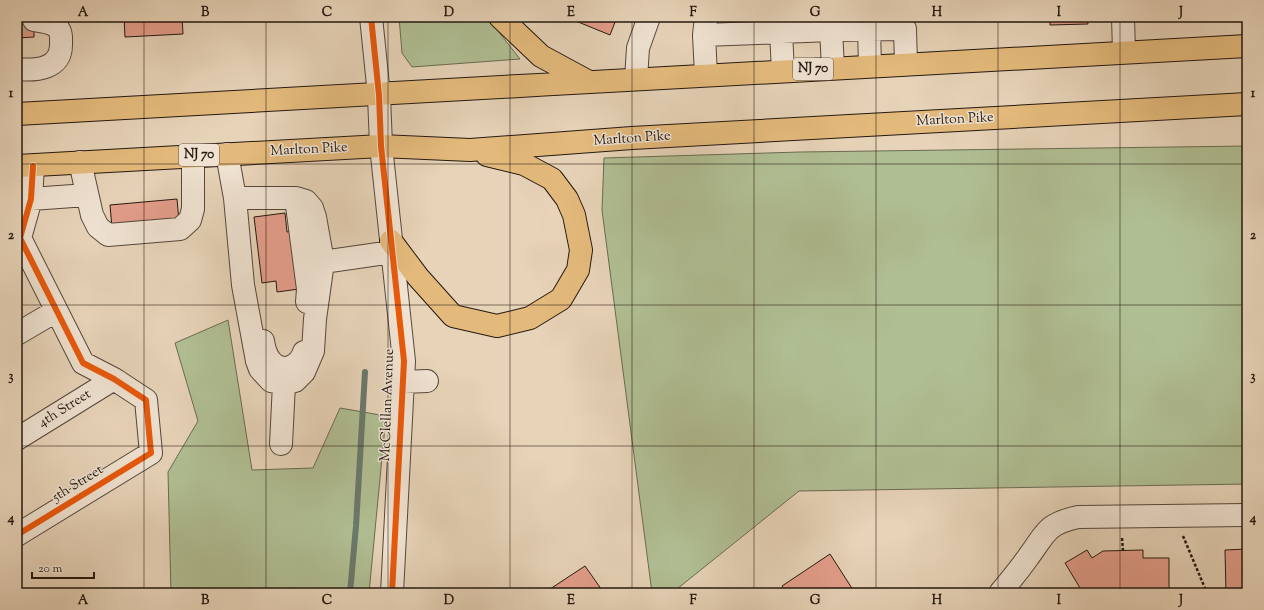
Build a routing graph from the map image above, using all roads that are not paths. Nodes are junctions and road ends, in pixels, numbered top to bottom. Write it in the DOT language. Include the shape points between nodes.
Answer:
graph roads {
  1 [pos="371,17"];
  2 [pos="500,17"];
  3 [pos="649,17"];
  4 [pos="1123,17"];
  5 [pos="34,20"];
  6 [pos="705,26"];
  7 [pos="869,29"];
  8 [pos="831,30"];
  9 [pos="782,32"];
  10 [pos="1247,46"];
  11 [pos="1124,52"];
  12 [pos="906,63"];
  13 [pos="870,65"];
  14 [pos="833,68"];
  15 [pos="17,69"];
  16 [pos="783,71"];
  17 [pos="706,75"];
  18 [pos="636,79"];
  19 [pos="589,82"];
  20 [pos="379,95"];
  21 [pos="1247,104"];
  22 [pos="17,114"];
  23 [pos="380,146"];
  24 [pos="470,150"];
  25 [pos="227,154"];
  26 [pos="193,156"];
  27 [pos="80,162"];
  28 [pos="25,166"];
  29 [pos="87,195"];
  30 [pos="31,198"];
  31 [pos="235,198"];
  32 [pos="296,198"];
  33 [pos="19,238"];
  34 [pos="392,247"];
  35 [pos="241,258"];
  36 [pos="323,262"];
  37 [pos="56,311"];
  38 [pos="17,334"];
  39 [pos="114,379"];
  40 [pos="428,381"];
  41 [pos="403,382"];
  42 [pos="284,384"];
  43 [pos="17,439"];
  44 [pos="281,444"];
  45 [pos="1247,515"];
  46 [pos="17,535"];
  47 [pos="392,593"];
  48 [pos="1000,593"];
  1 -- 20 [label="street, McClellan Avenue"];
  2 -- 19 [label="highway" via="541,56"];
  3 -- 18 [label="street" via="638,48"];
  4 -- 11 [label="street"];
  5 -- 15 [label="street" via="49,23 57,28 61,36 61,51 56,61 43,69"];
  6 -- 9 [label="street"];
  6 -- 17 [label="street"];
  7 -- 8 [label="street"];
  7 -- 12 [label="street" via="905,29"];
  7 -- 13 [label="street"];
  8 -- 9 [label="street"];
  8 -- 14 [label="street"];
  9 -- 16 [label="street"];
  10 -- 11 [label="highway, NJ 70"];
  11 -- 12 [label="highway, NJ 70"];
  12 -- 13 [label="highway, NJ 70"];
  13 -- 14 [label="highway, NJ 70"];
  14 -- 16 [label="highway, NJ 70"];
  16 -- 17 [label="highway, NJ 70"];
  17 -- 18 [label="highway, NJ 70"];
  18 -- 19 [label="highway, NJ 70"];
  19 -- 20 [label="highway, NJ 70"];
  20 -- 22 [label="highway, NJ 70"];
  20 -- 23 [label="street, McClellan Avenue"];
  21 -- 24 [label="highway, Marlton Pike / NJ 70" via="632,138"];
  23 -- 24 [label="highway, Marlton Pike / NJ 70"];
  23 -- 25 [label="highway, Marlton Pike / NJ 70"];
  23 -- 34 [label="street, McClellan Avenue"];
  24 -- 34 [label="highway" via="524,164 552,179 567,199 574,215 581,250 578,270 561,299 530,318 497,326 460,319 453,316"];
  25 -- 26 [label="highway, Marlton Pike / NJ 70"];
  25 -- 31 [label="street"];
  26 -- 27 [label="highway, Marlton Pike / NJ 70"];
  26 -- 29 [label="street" via="193,209 190,220 180,229 108,235 98,227"];
  27 -- 28 [label="highway, Marlton Pike / NJ 70"];
  27 -- 29 [label="street"];
  28 -- 30 [label="street"];
  29 -- 30 [label="street"];
  30 -- 33 [label="street"];
  31 -- 32 [label="street"];
  31 -- 35 [label="street"];
  32 -- 35 [label="street" via="308,289 306,344 302,360 294,366 276,366 266,354 253,281"];
  32 -- 36 [label="street" via="306,201 312,208"];
  33 -- 37 [label="street"];
  34 -- 36 [label="street"];
  34 -- 41 [label="street, McClellan Avenue" via="404,361"];
  35 -- 42 [label="street" via="243,285 260,369 271,381"];
  36 -- 42 [label="street" via="310,361 301,377"];
  37 -- 38 [label="street"];
  37 -- 39 [label="street" via="83,363"];
  39 -- 43 [label="street, 4th Street"];
  39 -- 46 [label="street, 5th Street" via="146,400 151,453"];
  40 -- 41 [label="street"];
  41 -- 47 [label="street, McClellan Avenue"];
  42 -- 44 [label="street"];
  45 -- 48 [label="street" via="1078,516 1066,519 1054,524 1042,535"];
}
